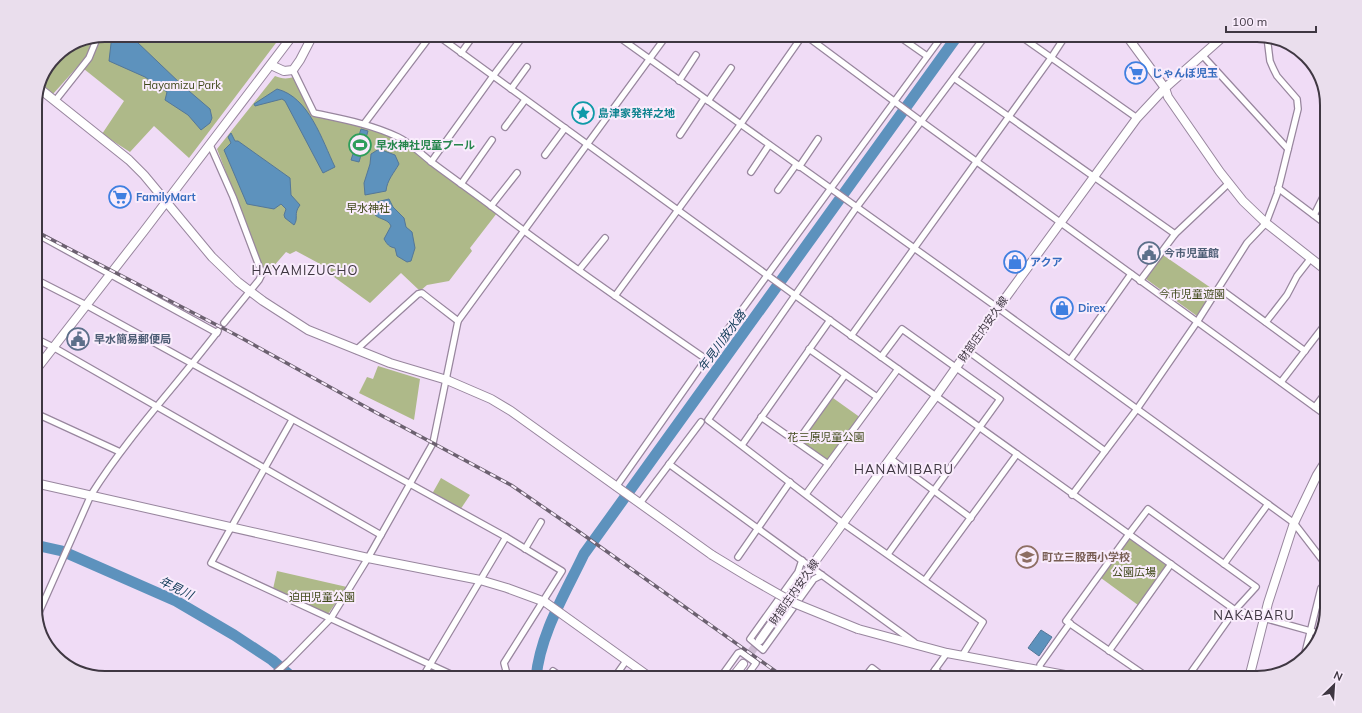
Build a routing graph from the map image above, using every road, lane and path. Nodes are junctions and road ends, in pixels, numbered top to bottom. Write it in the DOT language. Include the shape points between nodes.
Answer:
graph roads {
  1 [pos="288,42"];
  2 [pos="309,42"];
  3 [pos="426,42"];
  4 [pos="446,42"];
  5 [pos="469,42"];
  6 [pos="519,42"];
  7 [pos="626,42"];
  8 [pos="662,42"];
  9 [pos="799,42"];
  10 [pos="814,42"];
  11 [pos="908,42"];
  12 [pos="938,42"];
  13 [pos="981,42"];
  14 [pos="1028,42"];
  15 [pos="1061,42"];
  16 [pos="1131,42"];
  17 [pos="1218,42"];
  18 [pos="95,43"];
  19 [pos="1268,43"];
  20 [pos="461,53"];
  21 [pos="696,55"];
  22 [pos="927,56"];
  23 [pos="1203,56"];
  24 [pos="1051,58"];
  25 [pos="650,59"];
  26 [pos="271,65"];
  27 [pos="527,67"];
  28 [pos="731,68"];
  29 [pos="292,70"];
  30 [pos="493,76"];
  31 [pos="954,78"];
  32 [pos="679,81"];
  33 [pos="1165,88"];
  34 [pos="511,89"];
  35 [pos="44,92"];
  36 [pos="525,100"];
  37 [pos="706,100"];
  38 [pos="54,101"];
  39 [pos="896,102"];
  40 [pos="1009,116"];
  41 [pos="1137,118"];
  42 [pos="919,120"];
  43 [pos="364,124"];
  44 [pos="740,125"];
  45 [pos="505,127"];
  46 [pos="565,128"];
  47 [pos="680,134"];
  48 [pos="818,139"];
  49 [pos="492,140"];
  50 [pos="587,144"];
  51 [pos="210,145"];
  52 [pos="769,145"];
  53 [pos="1288,149"];
  54 [pos="546,155"];
  55 [pos="431,162"];
  56 [pos="977,162"];
  57 [pos="797,166"];
  58 [pos="751,172"];
  59 [pos="517,173"];
  60 [pos="1094,176"];
  61 [pos="1228,183"];
  62 [pos="460,184"];
  63 [pos="1278,188"];
  64 [pos="830,189"];
  65 [pos="778,190"];
  66 [pos="166,202"];
  67 [pos="1320,203"];
  68 [pos="491,206"];
  69 [pos="856,208"];
  70 [pos="678,210"];
  71 [pos="1314,215"];
  72 [pos="1320,220"];
  73 [pos="1061,223"];
  74 [pos="1266,223"];
  75 [pos="524,231"];
  76 [pos="1175,234"];
  77 [pos="42,237"];
  78 [pos="605,238"];
  79 [pos="914,249"];
  80 [pos="1311,258"];
  81 [pos="1320,265"];
  82 [pos="579,270"];
  83 [pos="110,274"];
  84 [pos="1132,274"];
  85 [pos="768,275"];
  86 [pos="1140,280"];
  87 [pos="42,282"];
  88 [pos="1219,288"];
  89 [pos="250,292"];
  90 [pos="615,296"];
  91 [pos="796,296"];
  92 [pos="86,305"];
  93 [pos="998,308"];
  94 [pos="830,320"];
  95 [pos="458,321"];
  96 [pos="1197,322"];
  97 [pos="1266,322"];
  98 [pos="224,323"];
  99 [pos="1320,333"];
  100 [pos="852,336"];
  101 [pos="42,342"];
  102 [pos="53,347"];
  103 [pos="809,349"];
  104 [pos="356,350"];
  105 [pos="968,351"];
  106 [pos="1305,351"];
  107 [pos="881,357"];
  108 [pos="706,359"];
  109 [pos="1070,360"];
  110 [pos="42,362"];
  111 [pos="192,364"];
  112 [pos="957,367"];
  113 [pos="898,369"];
  114 [pos="846,375"];
  115 [pos="447,380"];
  116 [pos="1281,382"];
  117 [pos="936,396"];
  118 [pos="877,397"];
  119 [pos="1320,400"];
  120 [pos="157,407"];
  121 [pos="1315,407"];
  122 [pos="1137,409"];
  123 [pos="1320,411"];
  124 [pos="42,416"];
  125 [pos="761,417"];
  126 [pos="292,420"];
  127 [pos="701,422"];
  128 [pos="979,427"];
  129 [pos="797,442"];
  130 [pos="742,445"];
  131 [pos="1105,451"];
  132 [pos="120,452"];
  133 [pos="1017,454"];
  134 [pos="891,459"];
  135 [pos="669,464"];
  136 [pos="828,464"];
  137 [pos="264,468"];
  138 [pos="1320,470"];
  139 [pos="790,482"];
  140 [pos="42,484"];
  141 [pos="409,484"];
  142 [pos="616,487"];
  143 [pos="934,490"];
  144 [pos="806,494"];
  145 [pos="91,495"];
  146 [pos="1072,495"];
  147 [pos="639,502"];
  148 [pos="1268,504"];
  149 [pos="971,518"];
  150 [pos="541,522"];
  151 [pos="1294,522"];
  152 [pos="844,524"];
  153 [pos="231,526"];
  154 [pos="758,528"];
  155 [pos="1129,534"];
  156 [pos="381,535"];
  157 [pos="506,537"];
  158 [pos="525,549"];
  159 [pos="888,554"];
  160 [pos="738,557"];
  161 [pos="1320,557"];
  162 [pos="368,558"];
  163 [pos="802,560"];
  164 [pos="1171,564"];
  165 [pos="1224,564"];
  166 [pos="811,567"];
  167 [pos="822,575"];
  168 [pos="480,580"];
  169 [pos="925,580"];
  170 [pos="1320,592"];
  171 [pos="543,601"];
  172 [pos="42,606"];
  173 [pos="1235,610"];
  174 [pos="331,618"];
  175 [pos="1264,619"];
  176 [pos="1070,623"];
  177 [pos="1310,631"];
  178 [pos="1315,632"];
  179 [pos="760,640"];
  180 [pos="916,644"];
  181 [pos="1306,647"];
  182 [pos="1109,651"];
  183 [pos="947,653"];
  184 [pos="962,656"];
  185 [pos="626,661"];
  186 [pos="743,664"];
  187 [pos="430,665"];
  188 [pos="935,670"];
  189 [pos="278,671"];
  190 [pos="426,671"];
  191 [pos="443,671"];
  192 [pos="506,671"];
  193 [pos="619,671"];
  194 [pos="641,671"];
  195 [pos="725,671"];
  196 [pos="738,671"];
  197 [pos="750,671"];
  198 [pos="1040,671"];
  199 [pos="1139,671"];
  200 [pos="1192,671"];
  201 [pos="1251,671"];
  1 -- 26 [label="street"];
  2 -- 29 [label="street"];
  3 -- 43 [label="street"];
  4 -- 20 [label="street"];
  5 -- 20 [label="street"];
  6 -- 30 [label="street"];
  7 -- 25 [label="street"];
  8 -- 25 [label="street"];
  9 -- 44 [label="street"];
  10 -- 39 [label="street"];
  11 -- 22 [label="street"];
  12 -- 22 [label="street"];
  13 -- 31 [label="street"];
  14 -- 24 [label="street"];
  15 -- 24 [label="street"];
  16 -- 33 [label="street"];
  17 -- 23 [label="street, 財部庄内安久線"];
  18 -- 38 [label="street" via="89,58"];
  19 -- 53 [label="street" via="1270,61 1277,76 1297,99 1298,109"];
  20 -- 30 [label="street"];
  21 -- 32 [label="street"];
  22 -- 39 [label="street"];
  23 -- 33 [label="street, 財部庄内安久線"];
  23 -- 53 [label="street"];
  24 -- 40 [label="street"];
  24 -- 41 [label="street"];
  25 -- 32 [label="street"];
  25 -- 50 [label="street"];
  26 -- 29 [label="street" via="284,71"];
  26 -- 51 [label="street"];
  27 -- 34 [label="street"];
  28 -- 37 [label="street"];
  29 -- 43 [label="street" via="314,113"];
  30 -- 34 [label="street"];
  30 -- 55 [label="street"];
  31 -- 40 [label="street"];
  31 -- 42 [label="street"];
  32 -- 37 [label="street"];
  33 -- 41 [label="street, 財部庄内安久線"];
  33 -- 61 [label="street" via="1168,97"];
  34 -- 36 [label="street"];
  35 -- 38 [label="street"];
  36 -- 45 [label="street"];
  36 -- 46 [label="street"];
  37 -- 44 [label="street"];
  37 -- 47 [label="street"];
  38 -- 66 [label="street" via="129,160"];
  39 -- 42 [label="street"];
  39 -- 64 [label="street"];
  40 -- 56 [label="street"];
  40 -- 60 [label="street"];
  41 -- 60 [label="street, 財部庄内安久線"];
  42 -- 56 [label="street"];
  42 -- 69 [label="street"];
  43 -- 55 [label="street" via="399,137"];
  44 -- 52 [label="street"];
  44 -- 70 [label="street"];
  46 -- 50 [label="street"];
  46 -- 54 [label="street"];
  48 -- 57 [label="street"];
  49 -- 62 [label="street"];
  50 -- 70 [label="street"];
  50 -- 75 [label="street"];
  51 -- 66 [label="street"];
  51 -- 89 [label="street" via="261,270 261,278"];
  52 -- 57 [label="street"];
  52 -- 58 [label="street"];
  53 -- 63 [label="street"];
  55 -- 62 [label="street"];
  56 -- 73 [label="street"];
  56 -- 79 [label="street"];
  57 -- 64 [label="street"];
  57 -- 65 [label="street"];
  59 -- 68 [label="street"];
  60 -- 73 [label="street, 財部庄内安久線"];
  60 -- 76 [label="street"];
  61 -- 74 [label="street"];
  61 -- 76 [label="street"];
  62 -- 68 [label="street"];
  63 -- 71 [label="street"];
  63 -- 74 [label="street"];
  64 -- 69 [label="street"];
  64 -- 85 [label="street"];
  66 -- 83 [label="street"];
  66 -- 89 [label="street" via="212,256"];
  67 -- 71 [label="street"];
  68 -- 75 [label="street"];
  69 -- 79 [label="street"];
  69 -- 91 [label="street"];
  70 -- 85 [label="street"];
  70 -- 90 [label="street"];
  71 -- 72 [label="street"];
  73 -- 84 [label="street"];
  73 -- 93 [label="street, 財部庄内安久線"];
  74 -- 80 [label="street"];
  74 -- 88 [label="street" via="1247,242"];
  75 -- 82 [label="street"];
  75 -- 95 [label="street"];
  76 -- 86 [label="street"];
  77 -- 83 [label="street"];
  78 -- 82 [label="street"];
  79 -- 93 [label="street"];
  79 -- 100 [label="street"];
  80 -- 81 [label="street"];
  80 -- 97 [label="street"];
  82 -- 90 [label="street"];
  83 -- 92 [label="street"];
  83 -- 111 [label="street" via="218,332"];
  84 -- 86 [label="street"];
  84 -- 109 [label="street"];
  85 -- 91 [label="street"];
  85 -- 108 [label="street"];
  86 -- 96 [label="street"];
  87 -- 92 [label="street"];
  88 -- 96 [label="street"];
  88 -- 97 [label="street"];
  89 -- 98 [label="street"];
  89 -- 104 [label="street" via="308,330"];
  90 -- 108 [label="street"];
  91 -- 94 [label="street"];
  91 -- 130 [label="street" via="708,420"];
  92 -- 102 [label="street"];
  92 -- 111 [label="street"];
  93 -- 105 [label="street, 財部庄内安久線"];
  93 -- 109 [label="street"];
  94 -- 100 [label="street"];
  94 -- 103 [label="street"];
  95 -- 104 [label="street" via="427,297 418,294"];
  95 -- 115 [label="street"];
  96 -- 116 [label="street"];
  96 -- 122 [label="street"];
  97 -- 106 [label="street"];
  99 -- 106 [label="street"];
  100 -- 107 [label="street"];
  101 -- 102 [label="street"];
  102 -- 110 [label="street"];
  102 -- 120 [label="street"];
  103 -- 114 [label="street"];
  103 -- 125 [label="street"];
  104 -- 115 [label="street"];
  105 -- 112 [label="street, 財部庄内安久線"];
  105 -- 131 [label="street"];
  106 -- 116 [label="street"];
  107 -- 112 [label="street" via="902,329"];
  107 -- 113 [label="street"];
  108 -- 142 [label="street"];
  109 -- 122 [label="street"];
  111 -- 120 [label="street"];
  111 -- 126 [label="street"];
  112 -- 117 [label="street, 財部庄内安久線"];
  112 -- 128 [label="street" via="1000,399"];
  113 -- 117 [label="street"];
  113 -- 118 [label="street"];
  114 -- 118 [label="street"];
  114 -- 129 [label="street"];
  115 -- 141 [label="street" via="433,443"];
  115 -- 142 [label="street" via="491,399 511,411"];
  116 -- 121 [label="street"];
  117 -- 128 [label="street"];
  117 -- 134 [label="street, 財部庄内安久線"];
  118 -- 136 [label="street"];
  119 -- 121 [label="street"];
  120 -- 132 [label="street"];
  120 -- 137 [label="street"];
  121 -- 123 [label="street"];
  122 -- 131 [label="street"];
  122 -- 148 [label="street"];
  124 -- 132 [label="street"];
  125 -- 129 [label="street"];
  125 -- 130 [label="street"];
  126 -- 137 [label="street"];
  126 -- 141 [label="street"];
  127 -- 135 [label="street"];
  128 -- 133 [label="street"];
  128 -- 143 [label="street"];
  129 -- 136 [label="street"];
  130 -- 139 [label="street"];
  131 -- 146 [label="street"];
  132 -- 145 [label="street"];
  133 -- 146 [label="street"];
  133 -- 149 [label="street"];
  134 -- 143 [label="street"];
  134 -- 152 [label="street, 財部庄内安久線"];
  135 -- 147 [label="street"];
  135 -- 154 [label="street"];
  136 -- 144 [label="street"];
  137 -- 153 [label="street"];
  137 -- 156 [label="street"];
  138 -- 151 [label="street"];
  139 -- 144 [label="street"];
  139 -- 154 [label="street"];
  140 -- 145 [label="street"];
  141 -- 156 [label="street"];
  141 -- 157 [label="street"];
  142 -- 147 [label="street"];
  143 -- 149 [label="street"];
  143 -- 159 [label="street"];
  144 -- 152 [label="street"];
  145 -- 153 [label="street"];
  145 -- 172 [label="street"];
  146 -- 155 [label="street"];
  147 -- 180 [label="street, bridge" via="712,555 788,600 858,628"];
  148 -- 151 [label="street"];
  148 -- 165 [label="street"];
  149 -- 169 [label="street"];
  150 -- 158 [label="street"];
  151 -- 161 [label="street"];
  151 -- 175 [label="street"];
  152 -- 159 [label="street"];
  152 -- 166 [label="street, 財部庄内安久線"];
  153 -- 162 [label="street"];
  153 -- 174 [label="street" via="211,563"];
  154 -- 160 [label="street"];
  154 -- 163 [label="street"];
  155 -- 164 [label="street"];
  155 -- 165 [label="street" via="1148,509"];
  155 -- 176 [label="street" via="1066,621"];
  156 -- 162 [label="street"];
  157 -- 158 [label="street"];
  157 -- 168 [label="street"];
  158 -- 171 [label="street" via="562,571"];
  159 -- 169 [label="street"];
  162 -- 168 [label="street"];
  162 -- 174 [label="street"];
  163 -- 166 [label="street"];
  163 -- 167 [label="street" via="798,572 750,639 763,650 814,579"];
  164 -- 173 [label="street"];
  164 -- 182 [label="street"];
  165 -- 173 [label="street" via="1256,587"];
  166 -- 167 [label="street"];
  166 -- 179 [label="street, 財部庄内安久線"];
  167 -- 180 [label="street"];
  168 -- 171 [label="street"];
  168 -- 187 [label="street"];
  169 -- 184 [label="street" via="983,622"];
  170 -- 177 [label="street"];
  171 -- 185 [label="street"];
  171 -- 192 [label="street" via="504,662"];
  173 -- 175 [label="street"];
  173 -- 200 [label="street"];
  174 -- 187 [label="street"];
  174 -- 189 [label="street"];
  175 -- 177 [label="street"];
  175 -- 201 [label="street"];
  176 -- 182 [label="street"];
  176 -- 198 [label="street" via="1040,665"];
  177 -- 178 [label="street"];
  177 -- 181 [label="street"];
  180 -- 183 [label="street"];
  182 -- 199 [label="street"];
  183 -- 184 [label="street"];
  183 -- 188 [label="street"];
  184 -- 198 [label="street"];
  185 -- 193 [label="street"];
  185 -- 194 [label="street"];
  186 -- 196 [label="street"];
  187 -- 190 [label="street"];
  187 -- 191 [label="street"];
  195 -- 197 [label="street" via="741,652 756,663"];
}
